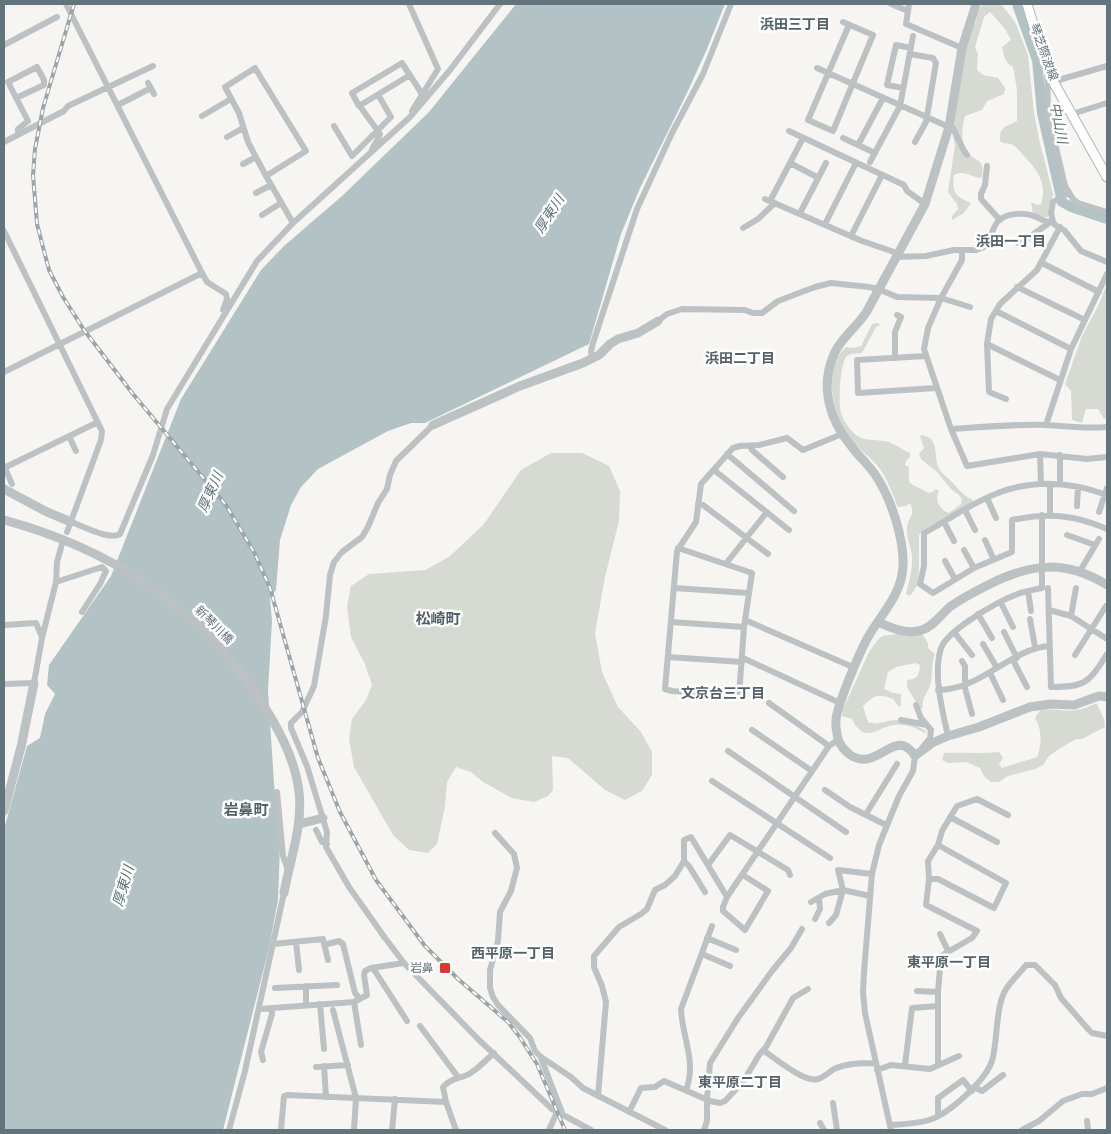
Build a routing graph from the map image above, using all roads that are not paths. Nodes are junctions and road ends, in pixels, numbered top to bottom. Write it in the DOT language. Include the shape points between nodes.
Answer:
graph roads {
  1 [pos="66,4"];
  2 [pos="409,4"];
  3 [pos="500,4"];
  4 [pos="731,4"];
  5 [pos="891,4"];
  6 [pos="976,4"];
  7 [pos="1027,4"];
  8 [pos="908,7"];
  9 [pos="57,17"];
  10 [pos="913,36"];
  11 [pos="4,45"];
  12 [pos="962,48"];
  13 [pos="910,51"];
  14 [pos="153,66"];
  15 [pos="1047,66"];
  16 [pos="1107,66"];
  17 [pos="817,68"];
  18 [pos="829,74"];
  19 [pos="410,75"];
  20 [pos="1054,83"];
  21 [pos="853,84"];
  22 [pos="108,86"];
  23 [pos="151,88"];
  24 [pos="903,88"];
  25 [pos="422,94"];
  26 [pos="16,98"];
  27 [pos="380,98"];
  28 [pos="882,98"];
  29 [pos="231,99"];
  30 [pos="1107,104"];
  31 [pos="118,105"];
  32 [pos="900,106"];
  33 [pos="362,109"];
  34 [pos="1072,114"];
  35 [pos="202,116"];
  36 [pos="410,117"];
  37 [pos="926,117"];
  38 [pos="949,125"];
  39 [pos="334,126"];
  40 [pos="243,128"];
  41 [pos="378,131"];
  42 [pos="789,131"];
  43 [pos="18,134"];
  44 [pos="227,137"];
  45 [pos="803,138"];
  46 [pos="843,138"];
  47 [pos="4,142"];
  48 [pos="915,142"];
  49 [pos="858,145"];
  50 [pos="371,153"];
  51 [pos="875,153"];
  52 [pos="967,155"];
  53 [pos="256,157"];
  54 [pos="870,162"];
  55 [pos="790,163"];
  56 [pos="856,163"];
  57 [pos="243,164"];
  58 [pos="826,164"];
  59 [pos="987,166"];
  60 [pos="882,175"];
  61 [pos="266,176"];
  62 [pos="817,177"];
  63 [pos="1107,177"];
  64 [pos="271,184"];
  65 [pos="256,193"];
  66 [pos="1063,195"];
  67 [pos="770,201"];
  68 [pos="281,203"];
  69 [pos="924,204"];
  70 [pos="1107,212"];
  71 [pos="800,213"];
  72 [pos="262,215"];
  73 [pos="1000,220"];
  74 [pos="293,223"];
  75 [pos="1051,223"];
  76 [pos="825,224"];
  77 [pos="743,228"];
  78 [pos="1060,228"];
  79 [pos="4,231"];
  80 [pos="851,236"];
  81 [pos="1018,243"];
  82 [pos="962,250"];
  83 [pos="896,255"];
  84 [pos="1107,262"];
  85 [pos="1042,263"];
  86 [pos="202,273"];
  87 [pos="1107,274"];
  88 [pos="1017,287"];
  89 [pos="878,289"];
  90 [pos="1099,292"];
  91 [pos="941,298"];
  92 [pos="970,307"];
  93 [pos="996,311"];
  94 [pos="897,316"];
  95 [pos="222,317"];
  96 [pos="1085,320"];
  97 [pos="658,321"];
  98 [pos="60,344"];
  99 [pos="987,344"];
  100 [pos="1071,349"];
  101 [pos="926,356"];
  102 [pos="896,358"];
  103 [pos="592,359"];
  104 [pos="4,372"];
  105 [pos="1060,380"];
  106 [pos="936,388"];
  107 [pos="1006,399"];
  108 [pos="98,422"];
  109 [pos="433,425"];
  110 [pos="1046,425"];
  111 [pos="1107,427"];
  112 [pos="950,429"];
  113 [pos="842,434"];
  114 [pos="69,436"];
  115 [pos="750,446"];
  116 [pos="76,451"];
  117 [pos="727,454"];
  118 [pos="1040,454"];
  119 [pos="1060,455"];
  120 [pos="1107,457"];
  121 [pos="6,466"];
  122 [pos="714,470"];
  123 [pos="784,477"];
  124 [pos="1041,483"];
  125 [pos="12,484"];
  126 [pos="1050,484"];
  127 [pos="1060,484"];
  128 [pos="1078,487"];
  129 [pos="4,489"];
  130 [pos="1106,493"];
  131 [pos="987,498"];
  132 [pos="698,504"];
  133 [pos="1077,506"];
  134 [pos="965,510"];
  135 [pos="794,511"];
  136 [pos="767,512"];
  137 [pos="1099,512"];
  138 [pos="1050,515"];
  139 [pos="1042,516"];
  140 [pos="996,518"];
  141 [pos="4,520"];
  142 [pos="71,522"];
  143 [pos="944,522"];
  144 [pos="1107,529"];
  145 [pos="789,530"];
  146 [pos="974,530"];
  147 [pos="67,532"];
  148 [pos="1067,535"];
  149 [pos="747,538"];
  150 [pos="985,540"];
  151 [pos="954,541"];
  152 [pos="62,544"];
  153 [pos="678,548"];
  154 [pos="964,550"];
  155 [pos="768,554"];
  156 [pos="993,558"];
  157 [pos="945,561"];
  158 [pos="728,565"];
  159 [pos="1042,567"];
  160 [pos="974,568"];
  161 [pos="1080,571"];
  162 [pos="955,579"];
  163 [pos="56,582"];
  164 [pos="1107,585"];
  165 [pos="674,588"];
  166 [pos="1048,588"];
  167 [pos="1076,588"];
  168 [pos="1028,591"];
  169 [pos="748,593"];
  170 [pos="1000,602"];
  171 [pos="1106,606"];
  172 [pos="1049,610"];
  173 [pos="1031,611"];
  174 [pos="82,612"];
  175 [pos="978,614"];
  176 [pos="1071,616"];
  177 [pos="1030,619"];
  178 [pos="745,620"];
  179 [pos="671,622"];
  180 [pos="878,622"];
  181 [pos="4,625"];
  182 [pos="744,627"];
  183 [pos="1013,627"];
  184 [pos="1092,629"];
  185 [pos="954,632"];
  186 [pos="1004,632"];
  187 [pos="42,638"];
  188 [pos="992,638"];
  189 [pos="1107,639"];
  190 [pos="983,644"];
  191 [pos="1049,646"];
  192 [pos="1036,647"];
  193 [pos="1107,654"];
  194 [pos="972,655"];
  195 [pos="1076,655"];
  196 [pos="668,657"];
  197 [pos="1015,659"];
  198 [pos="742,660"];
  199 [pos="962,661"];
  200 [pos="855,668"];
  201 [pos="997,668"];
  202 [pos="990,672"];
  203 [pos="34,683"];
  204 [pos="4,684"];
  205 [pos="965,685"];
  206 [pos="1026,687"];
  207 [pos="938,690"];
  208 [pos="1107,697"];
  209 [pos="1003,700"];
  210 [pos="769,703"];
  211 [pos="840,703"];
  212 [pos="916,705"];
  213 [pos="972,714"];
  214 [pos="901,720"];
  215 [pos="927,725"];
  216 [pos="752,730"];
  217 [pos="948,736"];
  218 [pos="838,740"];
  219 [pos="829,746"];
  220 [pos="728,751"];
  221 [pos="918,754"];
  222 [pos="897,764"];
  223 [pos="812,772"];
  224 [pos="712,781"];
  225 [pos="825,790"];
  226 [pos="277,792"];
  227 [pos="795,797"];
  228 [pos="4,810"];
  229 [pos="866,814"];
  230 [pos="1008,814"];
  231 [pos="950,817"];
  232 [pos="323,818"];
  233 [pos="299,824"];
  234 [pos="778,824"];
  235 [pos="886,825"];
  236 [pos="316,830"];
  237 [pos="846,832"];
  238 [pos="494,833"];
  239 [pos="997,842"];
  240 [pos="327,844"];
  241 [pos="938,845"];
  242 [pos="758,852"];
  243 [pos="830,858"];
  244 [pos="684,861"];
  245 [pos="708,865"];
  246 [pos="288,870"];
  247 [pos="872,874"];
  248 [pos="743,875"];
  249 [pos="790,875"];
  250 [pos="929,879"];
  251 [pos="843,890"];
  252 [pos="705,892"];
  253 [pos="284,893"];
  254 [pos="870,896"];
  255 [pos="727,897"];
  256 [pos="819,898"];
  257 [pos="811,902"];
  258 [pos="815,919"];
  259 [pos="830,923"];
  260 [pos="712,926"];
  261 [pos="802,929"];
  262 [pos="940,934"];
  263 [pos="708,938"];
  264 [pos="296,942"];
  265 [pos="273,944"];
  266 [pos="324,945"];
  267 [pos="736,950"];
  268 [pos="948,951"];
  269 [pos="702,954"];
  270 [pos="328,960"];
  271 [pos="404,963"];
  272 [pos="730,966"];
  273 [pos="374,968"];
  274 [pos="299,970"];
  275 [pos="337,984"];
  276 [pos="306,986"];
  277 [pos="275,988"];
  278 [pos="808,989"];
  279 [pos="917,992"];
  280 [pos="938,992"];
  281 [pos="357,1000"];
  282 [pos="320,1004"];
  283 [pos="306,1005"];
  284 [pos="938,1006"];
  285 [pos="272,1008"];
  286 [pos="259,1009"];
  287 [pos="333,1010"];
  288 [pos="407,1021"];
  289 [pos="420,1026"];
  290 [pos="1107,1036"];
  291 [pos="361,1045"];
  292 [pos="324,1048"];
  293 [pos="764,1051"];
  294 [pos="494,1053"];
  295 [pos="959,1056"];
  296 [pos="541,1057"];
  297 [pos="263,1060"];
  298 [pos="348,1065"];
  299 [pos="938,1065"];
  300 [pos="877,1066"];
  301 [pos="905,1066"];
  302 [pos="458,1076"];
  303 [pos="1003,1076"];
  304 [pos="1107,1088"];
  305 [pos="973,1089"];
  306 [pos="686,1090"];
  307 [pos="598,1096"];
  308 [pos="326,1097"];
  309 [pos="356,1098"];
  310 [pos="707,1099"];
  311 [pos="395,1100"];
  312 [pos="446,1102"];
  313 [pos="834,1103"];
  314 [pos="629,1112"];
  315 [pos="560,1114"];
  316 [pos="938,1116"];
  317 [pos="1087,1121"];
  318 [pos="820,1123"];
  319 [pos="891,1128"];
  320 [pos="229,1130"];
  321 [pos="281,1130"];
  322 [pos="354,1130"];
  323 [pos="392,1130"];
  324 [pos="456,1130"];
  325 [pos="549,1130"];
  326 [pos="591,1130"];
  327 [pos="665,1130"];
  328 [pos="704,1130"];
  329 [pos="824,1130"];
  330 [pos="837,1130"];
  331 [pos="1022,1130"];
  332 [pos="1088,1130"];
  1 -- 22 [label="street"];
  2 -- 25 [label="street" via="438,69"];
  3 -- 36 [label="street"];
  4 -- 103 [label="street" via="703,74 637,208 593,344"];
  5 -- 8 [label="street"];
  6 -- 12 [label="street"];
  7 -- 15 [label="main road, 琴芝際波線"];
  8 -- 12 [label="street" via="906,24"];
  9 -- 11 [label="street"];
  10 -- 13 [label="street"];
  12 -- 38 [label="street"];
  13 -- 24 [label="street"];
  13 -- 24 [label="street" via="896,45 887,85"];
  13 -- 37 [label="street" via="933,58 936,63"];
  14 -- 22 [label="street"];
  15 -- 20 [label="main road, 琴芝際波線"];
  15 -- 66 [label="street" via="1050,126 1065,186"];
  16 -- 20 [label="street"];
  17 -- 18 [label="street"];
  18 -- 21 [label="street"];
  18 -- 21 [label="street" via="808,120 833,131"];
  18 -- 21 [label="street" via="846,23 873,35"];
  19 -- 19 [label="street" via="359,106 352,93 402,63"];
  19 -- 25 [label="street"];
  20 -- 34 [label="main road, 琴芝際波線"];
  21 -- 28 [label="street"];
  22 -- 31 [label="street"];
  22 -- 43 [label="street"];
  23 -- 31 [label="street"];
  24 -- 32 [label="street"];
  25 -- 36 [label="street"];
  26 -- 26 [label="street" via="44,85 37,67 8,82"];
  26 -- 43 [label="street" via="28,121 18,129"];
  27 -- 41 [label="street" via="391,117"];
  28 -- 32 [label="street"];
  28 -- 49 [label="street"];
  29 -- 35 [label="street"];
  29 -- 40 [label="street"];
  29 -- 61 [label="street" via="224,87 255,68 306,151"];
  30 -- 34 [label="street"];
  31 -- 86 [label="street"];
  32 -- 37 [label="street"];
  32 -- 51 [label="street"];
  33 -- 41 [label="street"];
  34 -- 63 [label="main road, 琴芝際波線"];
  36 -- 50 [label="street"];
  37 -- 38 [label="street"];
  37 -- 48 [label="street"];
  38 -- 52 [label="street" via="954,128"];
  38 -- 69 [label="street"];
  39 -- 41 [label="street" via="352,156"];
  40 -- 44 [label="street"];
  40 -- 53 [label="street"];
  41 -- 50 [label="street" via="379,138"];
  42 -- 45 [label="street"];
  43 -- 47 [label="street"];
  45 -- 55 [label="street"];
  45 -- 56 [label="street"];
  46 -- 49 [label="street"];
  49 -- 51 [label="street"];
  50 -- 74 [label="street"];
  51 -- 54 [label="street"];
  53 -- 57 [label="street"];
  53 -- 61 [label="street"];
  55 -- 62 [label="street"];
  55 -- 67 [label="street"];
  56 -- 60 [label="street"];
  56 -- 76 [label="street"];
  58 -- 62 [label="street"];
  59 -- 73 [label="street" via="981,199"];
  60 -- 69 [label="street" via="904,185 907,192"];
  60 -- 80 [label="street"];
  61 -- 64 [label="street"];
  62 -- 71 [label="street"];
  64 -- 65 [label="street"];
  64 -- 68 [label="street"];
  66 -- 70 [label="street"];
  66 -- 75 [label="street" via="1053,202"];
  67 -- 71 [label="street"];
  67 -- 77 [label="street" via="758,219"];
  68 -- 72 [label="street"];
  68 -- 74 [label="street"];
  69 -- 83 [label="street"];
  71 -- 76 [label="street"];
  73 -- 75 [label="street" via="1024,214"];
  73 -- 82 [label="street" via="986,247"];
  74 -- 95 [label="street" via="257,261"];
  75 -- 78 [label="street"];
  75 -- 81 [label="street"];
  76 -- 80 [label="street"];
  78 -- 84 [label="street" via="1081,250"];
  78 -- 85 [label="street"];
  79 -- 98 [label="street"];
  80 -- 83 [label="street"];
  82 -- 83 [label="street" via="926,256"];
  82 -- 91 [label="street" via="962,260"];
  83 -- 89 [label="street"];
  85 -- 88 [label="street"];
  85 -- 90 [label="street"];
  86 -- 95 [label="street" via="208,282 226,294"];
  86 -- 98 [label="street"];
  87 -- 90 [label="street"];
  88 -- 93 [label="street"];
  88 -- 96 [label="street"];
  89 -- 91 [label="street" via="897,297"];
  89 -- 97 [label="street" via="831,283 778,300 762,313 682,309"];
  89 -- 113 [label="street" via="863,317 838,346 829,367 828,400"];
  90 -- 96 [label="street"];
  91 -- 92 [label="street"];
  91 -- 101 [label="street" via="926,335"];
  93 -- 99 [label="street" via="991,319"];
  93 -- 100 [label="street"];
  94 -- 102 [label="street" via="901,317 895,332"];
  95 -- 142 [label="street" via="167,408 120,534 114,537"];
  96 -- 100 [label="street"];
  97 -- 103 [label="street" via="638,333 618,339"];
  98 -- 104 [label="street"];
  98 -- 108 [label="street"];
  99 -- 105 [label="street"];
  99 -- 107 [label="street" via="989,392"];
  100 -- 105 [label="street"];
  101 -- 102 [label="street"];
  101 -- 106 [label="street"];
  102 -- 106 [label="street" via="856,360 858,393"];
  103 -- 109 [label="street" via="513,389"];
  105 -- 110 [label="street"];
  106 -- 112 [label="street"];
  108 -- 114 [label="street"];
  108 -- 142 [label="street" via="101,440"];
  109 -- 232 [label="street" via="396,461 387,489 362,537 337,557 331,569 314,686 302,712 291,723"];
  110 -- 111 [label="street" via="1085,429"];
  110 -- 112 [label="street"];
  112 -- 118 [label="street" via="967,466"];
  113 -- 115 [label="street" via="803,450 787,438"];
  113 -- 180 [label="street" via="881,484 903,547 900,585"];
  114 -- 116 [label="street"];
  114 -- 121 [label="street"];
  115 -- 117 [label="street" via="733,448"];
  115 -- 123 [label="street"];
  117 -- 122 [label="street"];
  117 -- 135 [label="street"];
  118 -- 119 [label="street"];
  118 -- 124 [label="street"];
  119 -- 120 [label="street"];
  119 -- 127 [label="street"];
  121 -- 125 [label="street"];
  122 -- 132 [label="street" via="701,484"];
  122 -- 136 [label="street"];
  124 -- 126 [label="street"];
  124 -- 131 [label="street"];
  126 -- 127 [label="street"];
  126 -- 138 [label="street"];
  127 -- 128 [label="street"];
  128 -- 130 [label="street"];
  128 -- 133 [label="street"];
  129 -- 142 [label="street"];
  130 -- 137 [label="street"];
  131 -- 134 [label="street"];
  131 -- 140 [label="street"];
  132 -- 149 [label="street"];
  132 -- 153 [label="street" via="696,522"];
  134 -- 143 [label="street"];
  134 -- 146 [label="street"];
  136 -- 145 [label="street"];
  136 -- 149 [label="street"];
  138 -- 139 [label="street"];
  138 -- 144 [label="street" via="1083,520"];
  139 -- 156 [label="street" via="1012,520 1012,552"];
  139 -- 159 [label="street"];
  141 -- 233 [label="street, 新琴川橋" via="65,539 108,560 168,599 200,627 245,678 285,743 295,768"];
  142 -- 147 [label="street"];
  143 -- 151 [label="street"];
  143 -- 162 [label="street" via="924,533 924,566 920,584 934,593"];
  148 -- 161 [label="street" via="1097,542"];
  149 -- 155 [label="street"];
  149 -- 158 [label="street"];
  150 -- 156 [label="street"];
  152 -- 163 [label="street"];
  153 -- 158 [label="street"];
  153 -- 165 [label="street"];
  154 -- 160 [label="street"];
  156 -- 160 [label="street"];
  157 -- 162 [label="street"];
  158 -- 169 [label="street" via="752,573"];
  159 -- 161 [label="street"];
  159 -- 168 [label="street" via="1042,588"];
  159 -- 180 [label="street" via="1016,572 962,598 924,629 900,631"];
  160 -- 162 [label="street"];
  161 -- 164 [label="street"];
  163 -- 174 [label="street" via="102,567 106,572"];
  163 -- 187 [label="street"];
  165 -- 169 [label="street"];
  165 -- 179 [label="street"];
  166 -- 172 [label="street"];
  167 -- 176 [label="street"];
  168 -- 170 [label="street"];
  168 -- 173 [label="street"];
  169 -- 178 [label="street"];
  170 -- 175 [label="street"];
  170 -- 183 [label="street"];
  171 -- 184 [label="street"];
  172 -- 176 [label="street"];
  172 -- 191 [label="street"];
  175 -- 185 [label="street"];
  175 -- 188 [label="street"];
  176 -- 184 [label="street"];
  177 -- 192 [label="street"];
  178 -- 182 [label="street"];
  178 -- 200 [label="street"];
  179 -- 182 [label="street"];
  179 -- 196 [label="street"];
  180 -- 200 [label="street"];
  181 -- 187 [label="street" via="36,623"];
  182 -- 198 [label="street"];
  184 -- 189 [label="street"];
  184 -- 195 [label="street"];
  185 -- 194 [label="street"];
  185 -- 207 [label="street" via="942,647"];
  186 -- 197 [label="street"];
  187 -- 203 [label="street"];
  190 -- 201 [label="street"];
  191 -- 192 [label="street"];
  191 -- 193 [label="street" via="1051,687 1071,687 1086,682"];
  192 -- 197 [label="street"];
  196 -- 198 [label="street"];
  196 -- 198 [label="street" via="665,689 739,696"];
  197 -- 201 [label="street"];
  197 -- 206 [label="street"];
  198 -- 211 [label="street"];
  199 -- 205 [label="street"];
  200 -- 211 [label="street"];
  201 -- 202 [label="street"];
  202 -- 205 [label="street"];
  202 -- 209 [label="street"];
  203 -- 204 [label="street"];
  203 -- 228 [label="street"];
  205 -- 207 [label="street"];
  205 -- 213 [label="street"];
  207 -- 217 [label="street"];
  208 -- 217 [label="street" via="1098,696 1074,705 1030,707 979,728"];
  210 -- 219 [label="street"];
  211 -- 218 [label="street" via="835,721"];
  212 -- 215 [label="street"];
  214 -- 215 [label="street"];
  215 -- 221 [label="street" via="932,734"];
  216 -- 223 [label="street"];
  217 -- 221 [label="street"];
  218 -- 219 [label="street"];
  218 -- 221 [label="street" via="844,750 859,759 876,757 898,744"];
  219 -- 223 [label="street"];
  220 -- 227 [label="street"];
  221 -- 235 [label="street"];
  222 -- 229 [label="street"];
  223 -- 227 [label="street"];
  224 -- 234 [label="street"];
  225 -- 229 [label="street"];
  226 -- 246 [label="street" via="283,856"];
  227 -- 234 [label="street"];
  227 -- 237 [label="street"];
  229 -- 235 [label="street"];
  230 -- 231 [label="street" via="977,799 957,806"];
  231 -- 239 [label="street"];
  231 -- 241 [label="street"];
  232 -- 233 [label="street"];
  232 -- 240 [label="street"];
  233 -- 246 [label="street, 新琴川橋"];
  234 -- 242 [label="street"];
  234 -- 243 [label="street"];
  235 -- 247 [label="street"];
  236 -- 240 [label="street" via="322,842"];
  238 -- 296 [label="street" via="514,854 517,868 511,891 500,912 490,988 498,1005 530,1038"];
  240 -- 271 [label="street" via="349,887"];
  241 -- 250 [label="street" via="928,861"];
  241 -- 250 [label="street" via="1006,883 994,908 938,879"];
  242 -- 245 [label="street" via="730,835"];
  242 -- 248 [label="street"];
  242 -- 249 [label="street" via="788,870"];
  244 -- 245 [label="street" via="684,840 692,837"];
  244 -- 252 [label="street"];
  244 -- 307 [label="street" via="675,876 655,890 647,909 619,927 594,956 594,967 606,1002"];
  245 -- 255 [label="street"];
  246 -- 253 [label="street, 新琴川橋"];
  247 -- 251 [label="street" via="838,870"];
  247 -- 254 [label="street"];
  248 -- 255 [label="street"];
  248 -- 255 [label="street" via="768,891 745,930 723,911"];
  250 -- 268 [label="street" via="926,905 977,931 972,938"];
  251 -- 254 [label="street"];
  251 -- 256 [label="street"];
  251 -- 259 [label="street" via="836,915"];
  253 -- 265 [label="street"];
  254 -- 300 [label="street" via="863,992 868,1035"];
  256 -- 257 [label="street"];
  256 -- 258 [label="street" via="820,909"];
  260 -- 263 [label="street"];
  261 -- 310 [label="street" via="710,1063"];
  262 -- 268 [label="street"];
  263 -- 267 [label="street"];
  263 -- 269 [label="street"];
  264 -- 265 [label="street"];
  264 -- 266 [label="street" via="323,939"];
  264 -- 274 [label="street"];
  265 -- 286 [label="street"];
  266 -- 270 [label="street"];
  266 -- 281 [label="street" via="339,941 343,944"];
  268 -- 280 [label="street" via="941,956 939,963"];
  269 -- 272 [label="street"];
  269 -- 306 [label="street" via="681,1009 690,1062"];
  271 -- 273 [label="street"];
  271 -- 294 [label="street"];
  273 -- 281 [label="street" via="365,971 367,995"];
  273 -- 288 [label="street"];
  275 -- 276 [label="street"];
  276 -- 277 [label="street"];
  276 -- 283 [label="street"];
  278 -- 293 [label="street" via="794,998"];
  279 -- 280 [label="street"];
  280 -- 284 [label="street"];
  281 -- 282 [label="street"];
  281 -- 291 [label="street"];
  282 -- 283 [label="street"];
  282 -- 292 [label="street"];
  283 -- 285 [label="street"];
  284 -- 299 [label="street"];
  284 -- 301 [label="street" via="912,1008"];
  285 -- 286 [label="street"];
  285 -- 297 [label="street"];
  286 -- 320 [label="street"];
  287 -- 298 [label="street"];
  289 -- 302 [label="street"];
  290 -- 305 [label="street" via="1092,1033 1040,968 1035,964 1026,965 1006,990 993,1058"];
  293 -- 300 [label="street" via="796,1073 813,1079 849,1064"];
  293 -- 310 [label="street" via="743,1082 725,1101 715,1103"];
  294 -- 302 [label="street" via="470,1074"];
  294 -- 315 [label="street"];
  295 -- 299 [label="street"];
  296 -- 307 [label="street"];
  296 -- 315 [label="street"];
  298 -- 308 [label="street" via="320,1067"];
  298 -- 309 [label="street"];
  299 -- 301 [label="street" via="930,1069"];
  300 -- 301 [label="street"];
  300 -- 319 [label="street"];
  302 -- 312 [label="street" via="444,1087"];
  303 -- 305 [label="street" via="982,1091"];
  304 -- 331 [label="street" via="1063,1101"];
  305 -- 316 [label="street"];
  305 -- 316 [label="street" via="963,1080 938,1098"];
  306 -- 310 [label="street"];
  306 -- 314 [label="street" via="664,1081 655,1088 641,1088"];
  307 -- 314 [label="street"];
  308 -- 309 [label="street"];
  308 -- 321 [label="street" via="284,1096"];
  309 -- 311 [label="street"];
  309 -- 322 [label="street"];
  310 -- 328 [label="street" via="708,1121"];
  311 -- 312 [label="street"];
  311 -- 323 [label="street"];
  312 -- 324 [label="street"];
  313 -- 330 [label="street"];
  314 -- 327 [label="street"];
  315 -- 325 [label="street"];
  315 -- 326 [label="street"];
  316 -- 319 [label="street"];
  317 -- 332 [label="street"];
  318 -- 329 [label="street"];
}
